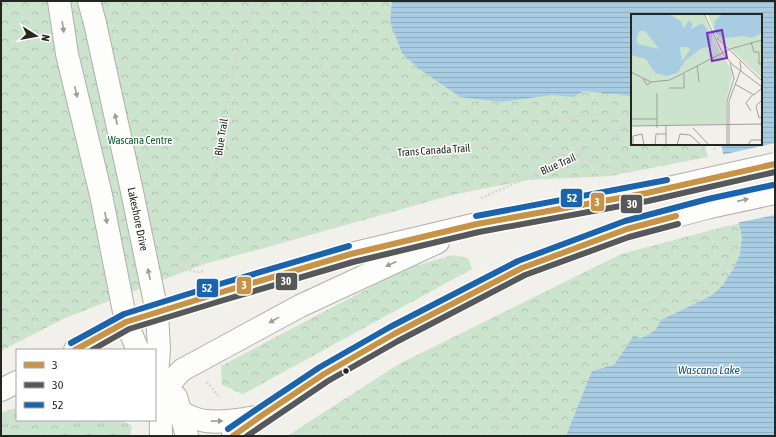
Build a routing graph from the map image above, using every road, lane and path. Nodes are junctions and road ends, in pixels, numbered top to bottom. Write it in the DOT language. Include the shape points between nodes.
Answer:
graph roads {
  1 [pos="59,1"];
  2 [pos="89,1"];
  3 [pos="256,1"];
  4 [pos="311,1"];
  5 [pos="775,59"];
  6 [pos="762,62"];
  7 [pos="631,118"];
  8 [pos="631,119"];
  9 [pos="504,140"];
  10 [pos="713,145"];
  11 [pos="715,151"];
  12 [pos="575,157"];
  13 [pos="775,164"];
  14 [pos="647,193"];
  15 [pos="775,193"];
  16 [pos="479,199"];
  17 [pos="477,224"];
  18 [pos="733,242"];
  19 [pos="179,268"];
  20 [pos="99,289"];
  21 [pos="157,312"];
  22 [pos="1,313"];
  23 [pos="126,322"];
  24 [pos="77,349"];
  25 [pos="133,349"];
  26 [pos="138,349"];
  27 [pos="206,380"];
  28 [pos="16,382"];
  29 [pos="161,388"];
  30 [pos="1,390"];
  31 [pos="16,396"];
  32 [pos="1,400"];
  33 [pos="221,400"];
  34 [pos="180,411"];
  35 [pos="261,416"];
  36 [pos="154,429"];
  37 [pos="187,436"];
  38 [pos="233,436"];
  39 [pos="493,436"];
  1 -- 23 [label="main road, one-way" via="67,54 101,195"];
  21 -- 2 [label="main road, Lakeshore Drive, one-way" via="96,23"];
  3 -- 19 [label="path, Blue Trail" via="235,63 205,230"];
  4 -- 9 [label="path, Trans Canada Trail" via="322,68 330,97 344,122 366,145 379,152 417,154 477,147"];
  5 -- 6 [label="path"];
  7 -- 9 [label="path, Trans Canada Trail" via="599,115 548,120"];
  8 -- 12 [label="path, Blue Trail" via="612,136"];
  9 -- 12 [label="path"];
  10 -- 11 [label="path"];
  12 -- 14 [label="path" via="637,174"];
  12 -- 16 [label="path, Blue Trail"];
  13 -- 14 [label="main road, bridge"];
  14 -- 17 [label="main road"];
  35 -- 15 [label="main road, one-way, bridge" via="324,374 394,334 522,268 627,229"];
  17 -- 21 [label="main road" via="351,254"];
  17 -- 29 [label="main road, one-way" via="300,306 182,370"];
  18 -- 39 [label="path" via="724,268 705,287 684,295 607,313 570,325 559,329 530,349 522,358 513,377"];
  20 -- 22 [label="path" via="41,294"];
  21 -- 23 [label="main road"];
  21 -- 29 [label="main road, Lakeshore Drive"];
  23 -- 24 [label="main road"];
  23 -- 25 [label="main road"];
  23 -- 26 [label="main road"];
  27 -- 33 [label="path"];
  28 -- 30 [label="main road"];
  29 -- 34 [label="main road"];
  29 -- 36 [label="main road" via="162,410"];
  31 -- 32 [label="main road"];
  34 -- 35 [label="main road, one-way" via="205,421 232,421"];
  34 -- 37 [label="main road"];
  35 -- 38 [label="main road"];
}
